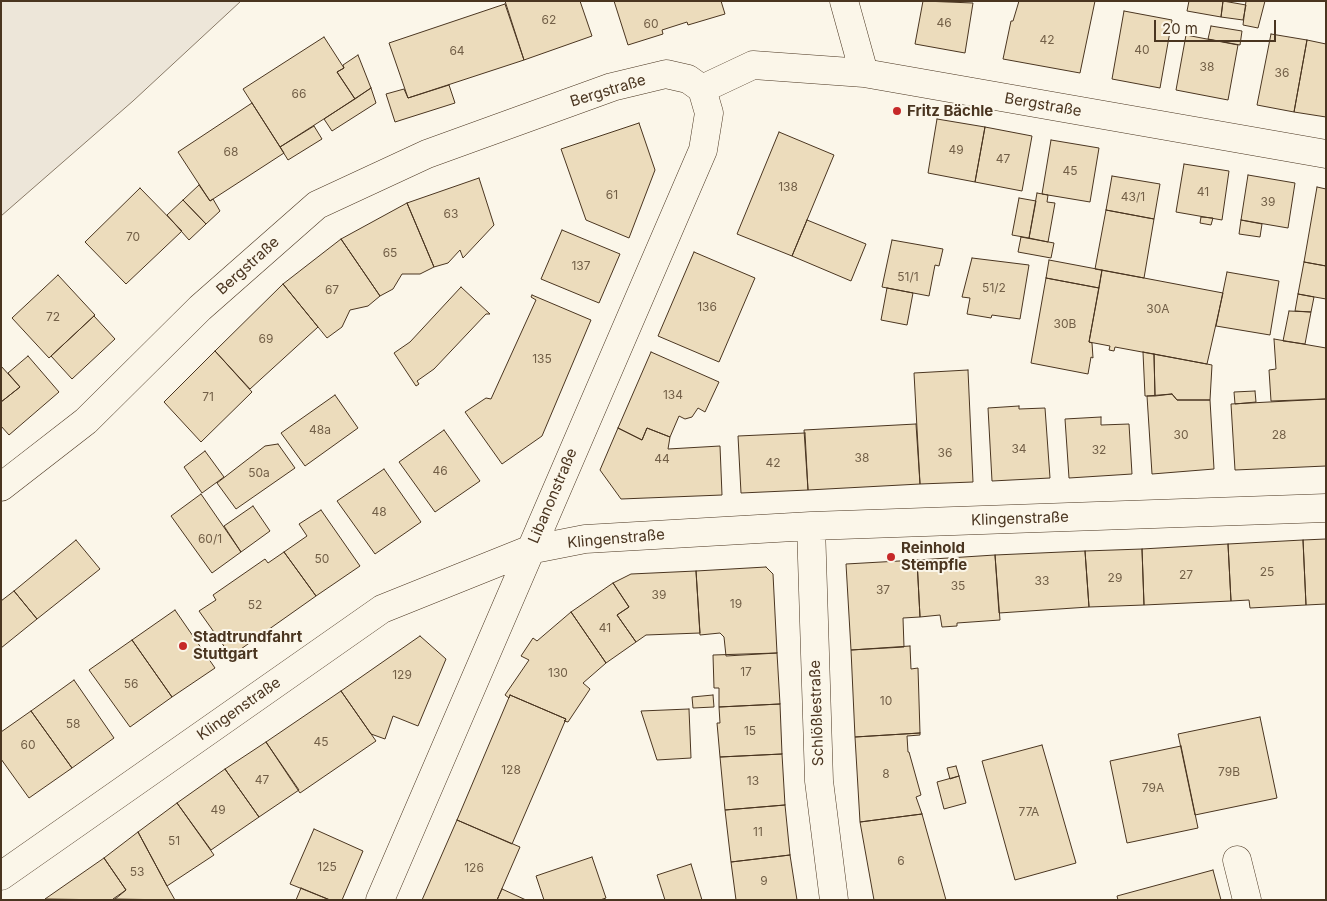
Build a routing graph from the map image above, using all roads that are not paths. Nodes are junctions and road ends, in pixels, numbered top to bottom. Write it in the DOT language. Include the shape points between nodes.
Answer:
graph roads {
  1 [pos="844,1"];
  2 [pos="864,73"];
  3 [pos="702,89"];
  4 [pos="1326,154"];
  5 [pos="1,487"];
  6 [pos="1326,508"];
  7 [pos="811,526"];
  8 [pos="529,550"];
  9 [pos="1237,860"];
  10 [pos="1,876"];
  11 [pos="380,900"];
  12 [pos="834,900"];
  13 [pos="1247,900"];
  1 -- 2 [label="street"];
  2 -- 3 [label="street, Bergstraße" via="753,65"];
  2 -- 4 [label="street, Bergstraße"];
  3 -- 5 [label="street, Bergstraße" via="688,79 666,74 612,87 427,154 317,205 200,308 86,421"];
  3 -- 8 [label="street, Libanonstraße" via="709,112 703,150"];
  6 -- 7 [label="street, Klingenstraße"];
  7 -- 8 [label="street, Klingenstraße" via="585,539"];
  7 -- 12 [label="street, Schlößlestraße" via="819,781"];
  8 -- 10 [label="street, Klingenstraße" via="382,609"];
  8 -- 11 [label="street, Libanonstraße"];
  9 -- 13 [label="street"];
}
